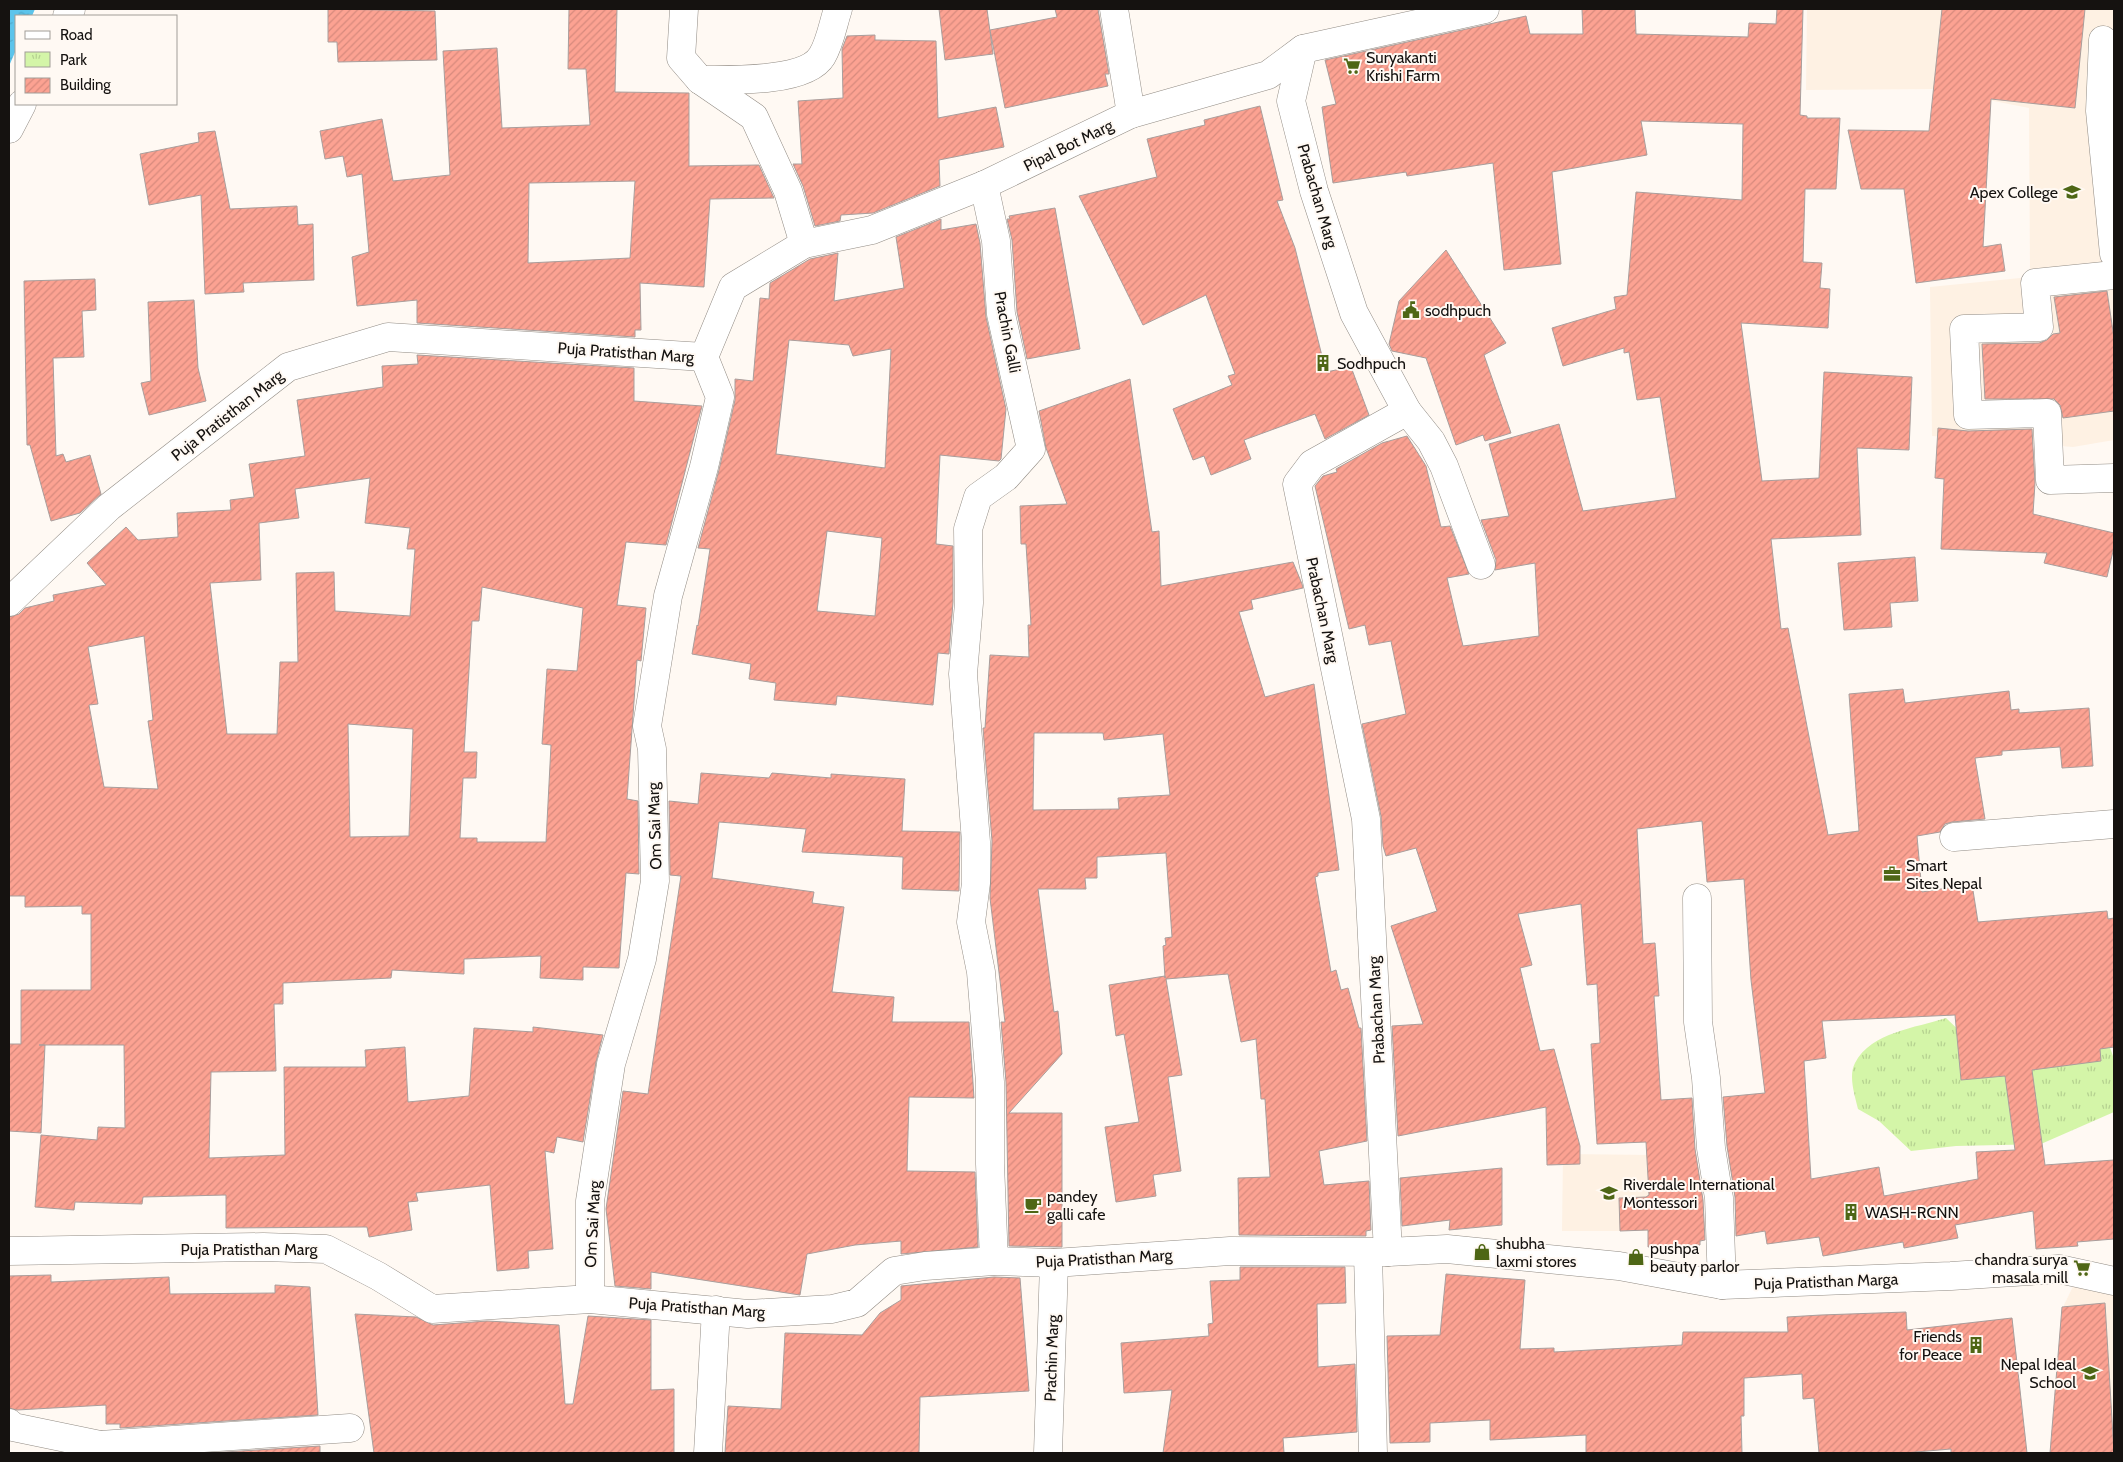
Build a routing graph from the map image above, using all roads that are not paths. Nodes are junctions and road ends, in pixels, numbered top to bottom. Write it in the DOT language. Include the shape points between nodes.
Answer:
graph roads {
  1 [pos="684,9"];
  2 [pos="838,9"];
  3 [pos="1114,9"];
  4 [pos="1485,9"];
  5 [pos="2103,40"];
  6 [pos="1303,49"];
  7 [pos="700,80"];
  8 [pos="21,105"];
  9 [pos="1131,114"];
  10 [pos="9,129"];
  11 [pos="984,185"];
  12 [pos="804,244"];
  13 [pos="2114,254"];
  14 [pos="2114,275"];
  15 [pos="704,357"];
  16 [pos="1407,411"];
  17 [pos="2114,478"];
  18 [pos="1480,565"];
  19 [pos="9,602"];
  20 [pos="2114,824"];
  21 [pos="1954,837"];
  22 [pos="1697,898"];
  23 [pos="9,1251"];
  24 [pos="1378,1253"];
  25 [pos="994,1261"];
  26 [pos="1054,1263"];
  27 [pos="2114,1281"];
  28 [pos="1722,1285"];
  29 [pos="590,1299"];
  30 [pos="716,1310"];
  31 [pos="9,1423"];
  32 [pos="350,1428"];
  33 [pos="100,1449"];
  34 [pos="708,1453"];
  35 [pos="1048,1453"];
  36 [pos="1373,1453"];
  1 -- 7 [label="street" via="681,58"];
  2 -- 7 [label="street" via="822,58 805,69 779,78"];
  3 -- 9 [label="street"];
  4 -- 6 [label="street, Pipal Bot Marg"];
  5 -- 13 [label="street" via="2100,111"];
  6 -- 9 [label="street, Pipal Bot Marg" via="1268,75"];
  6 -- 16 [label="street, Prabachan Marg" via="1291,101 1314,191 1354,313"];
  7 -- 12 [label="street" via="754,117 788,190"];
  8 -- 10 [label="street"];
  9 -- 11 [label="street, Pipal Bot Marg"];
  11 -- 12 [label="street, Pipal Bot Marg" via="872,230"];
  11 -- 25 [label="street, Prachin Galli" via="996,241 1001,314 1031,449 1006,477 978,497 968,529 969,603 963,674 976,842 976,884 971,922 981,972 988,1055"];
  12 -- 15 [label="street, Pipal Bot Marg" via="733,287"];
  14 -- 17 [label="street" via="2035,283 2039,327 1964,329 1968,415 2047,413 2050,480"];
  15 -- 19 [label="street, Puja Pratisthan Marg" via="388,337 288,367 109,507"];
  15 -- 29 [label="street, Om Sai Marg" via="720,397 668,596 647,726 652,749 655,881 642,959 611,1064 590,1201"];
  16 -- 18 [label="street" via="1431,441 1444,466"];
  16 -- 24 [label="street, Prabachan Marg" via="1312,464 1297,484 1366,819"];
  20 -- 21 [label="street"];
  22 -- 28 [label="street" via="1698,1022 1719,1198"];
  23 -- 29 [label="street, Puja Pratisthan Marg" via="326,1249 432,1309"];
  24 -- 26 [label="street, Puja Pratisthan Marg" via="1230,1251"];
  24 -- 28 [label="street, Puja Pratisthan Marga" via="1447,1249 1473,1251 1619,1266"];
  24 -- 36 [label="street, Prabachan Marg"];
  25 -- 26 [label="street, Puja Pratisthan Marg"];
  25 -- 30 [label="street, Puja Pratisthan Marg" via="894,1271 857,1303 832,1309 748,1314"];
  26 -- 35 [label="street, Prachin Marg"];
  27 -- 28 [label="street, Puja Pratisthan Marga" via="2060,1269"];
  29 -- 30 [label="street, Puja Pratisthan Marg"];
  30 -- 34 [label="street"];
  31 -- 33 [label="street" via="13,1427"];
  32 -- 33 [label="street"];
}
